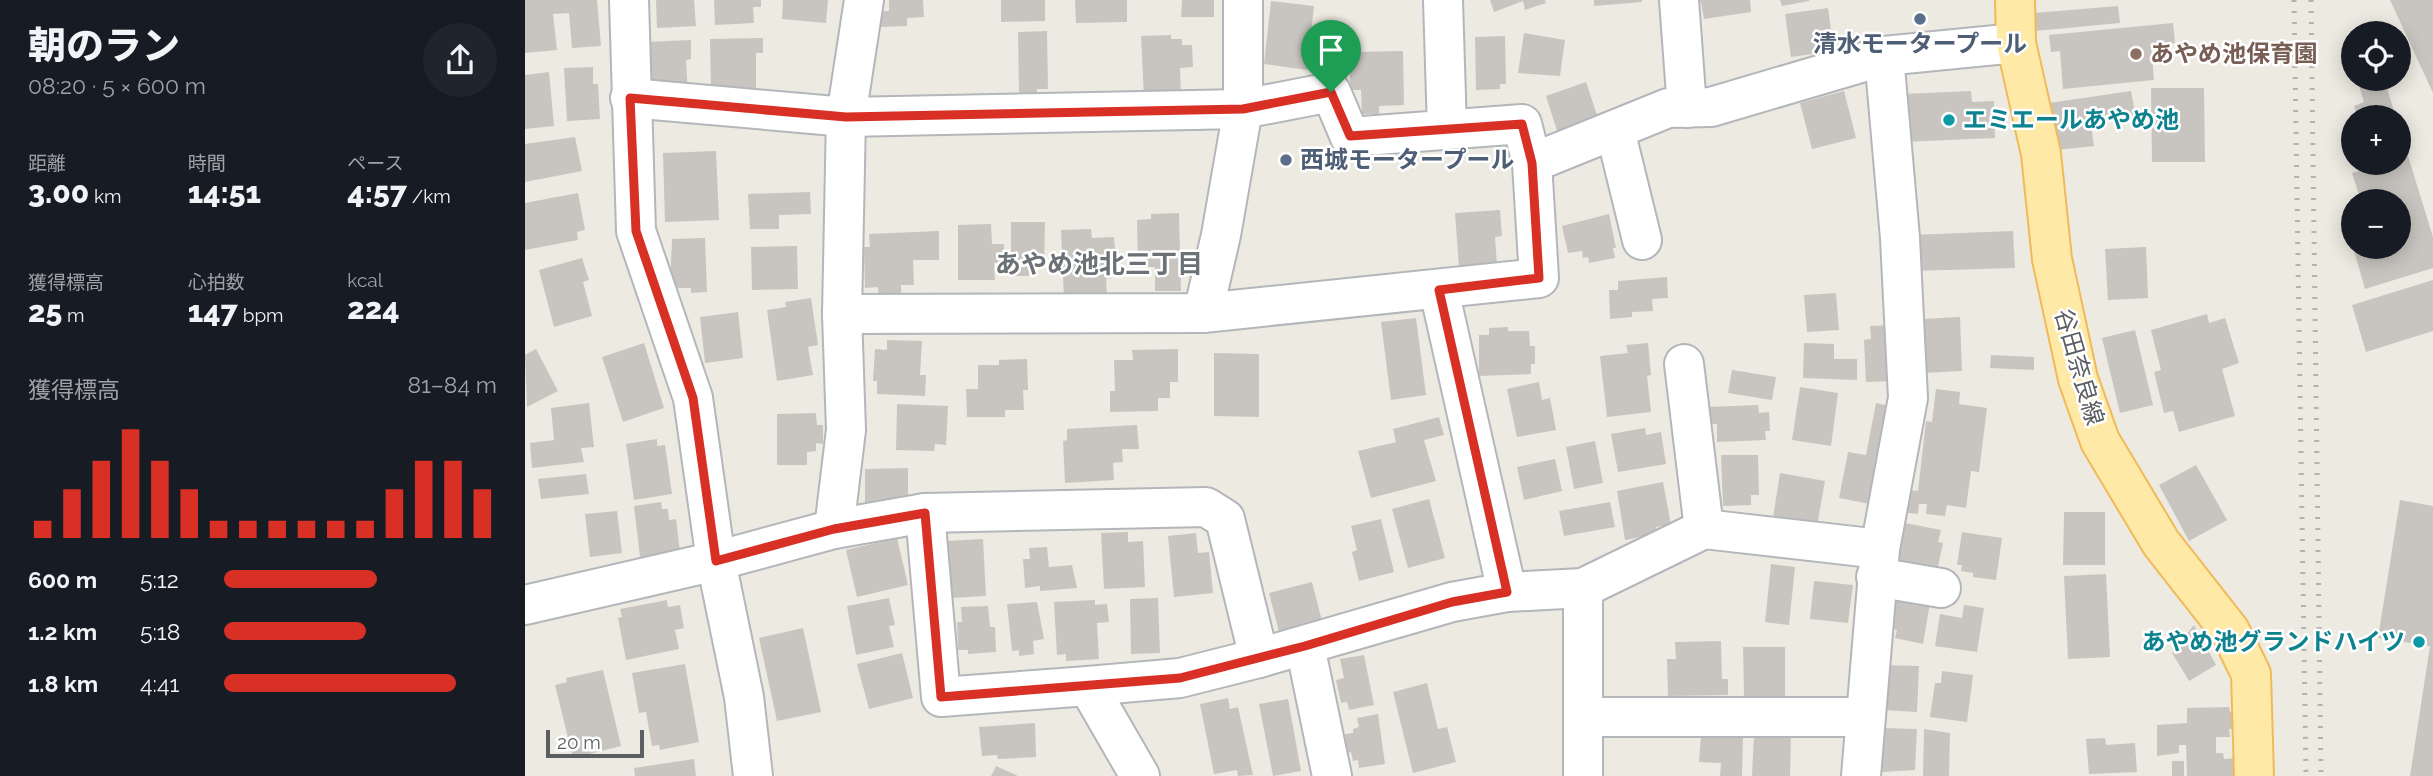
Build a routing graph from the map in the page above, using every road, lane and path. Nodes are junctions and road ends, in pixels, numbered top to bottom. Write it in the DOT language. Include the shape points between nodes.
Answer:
graph roads {
  1 [pos="629,0"];
  2 [pos="864,0"];
  3 [pos="1243,0"];
  4 [pos="1443,0"];
  5 [pos="1679,0"];
  6 [pos="2015,0"];
  7 [pos="2016,43"];
  8 [pos="1884,56"];
  9 [pos="630,98"];
  10 [pos="1688,108"];
  11 [pos="1243,109"];
  12 [pos="846,117"];
  13 [pos="1447,130"];
  14 [pos="1615,130"];
  15 [pos="1532,163"];
  16 [pos="1642,240"];
  17 [pos="1439,290"];
  18 [pos="1203,313"];
  19 [pos="842,314"];
  20 [pos="1684,364"];
  21 [pos="925,513"];
  22 [pos="834,529"];
  23 [pos="1704,529"];
  24 [pos="716,561"];
  25 [pos="1878,563"];
  26 [pos="1583,588"];
  27 [pos="1941,588"];
  28 [pos="1507,592"];
  29 [pos="525,605"];
  30 [pos="1305,646"];
  31 [pos="1259,658"];
  32 [pos="1088,686"];
  33 [pos="1585,717"];
  34 [pos="1865,717"];
  35 [pos="753,776"];
  36 [pos="1140,776"];
  37 [pos="1332,776"];
  38 [pos="1584,776"];
  39 [pos="1861,776"];
  40 [pos="2253,776"];
  1 -- 9 [label="street"];
  2 -- 12 [label="street"];
  3 -- 11 [label="street"];
  4 -- 13 [label="street"];
  5 -- 10 [label="street"];
  6 -- 7 [label="main road, 谷田奈良線"];
  7 -- 8 [label="street"];
  7 -- 40 [label="main road, 谷田奈良線" via="2041,154 2052,259 2078,379 2114,464 2161,543 2230,631 2251,674"];
  8 -- 10 [label="street" via="1711,107"];
  8 -- 25 [label="street" via="1908,398"];
  9 -- 12 [label="street"];
  9 -- 24 [label="street" via="636,231 693,398"];
  10 -- 14 [label="street" via="1668,108"];
  11 -- 12 [label="street"];
  11 -- 13 [label="street" via="1331,92 1350,136"];
  11 -- 18 [label="street"];
  12 -- 19 [label="street"];
  13 -- 15 [label="street" via="1522,124"];
  14 -- 15 [label="street"];
  14 -- 16 [label="street"];
  15 -- 17 [label="street" via="1539,278"];
  17 -- 18 [label="street"];
  17 -- 28 [label="street"];
  18 -- 19 [label="street"];
  19 -- 22 [label="street" via="846,430"];
  20 -- 23 [label="street"];
  21 -- 22 [label="street"];
  21 -- 31 [label="street" via="1206,507 1224,519"];
  21 -- 32 [label="street" via="941,697"];
  22 -- 24 [label="street"];
  23 -- 25 [label="street"];
  23 -- 26 [label="street"];
  24 -- 29 [label="street"];
  24 -- 35 [label="street" via="744,697"];
  25 -- 27 [label="street"];
  25 -- 34 [label="street"];
  26 -- 28 [label="street"];
  26 -- 33 [label="street"];
  28 -- 30 [label="street" via="1452,602"];
  30 -- 31 [label="street"];
  30 -- 37 [label="street"];
  31 -- 32 [label="street" via="1180,678"];
  32 -- 36 [label="street"];
  33 -- 34 [label="street"];
  33 -- 38 [label="street"];
  34 -- 39 [label="street"];
}
